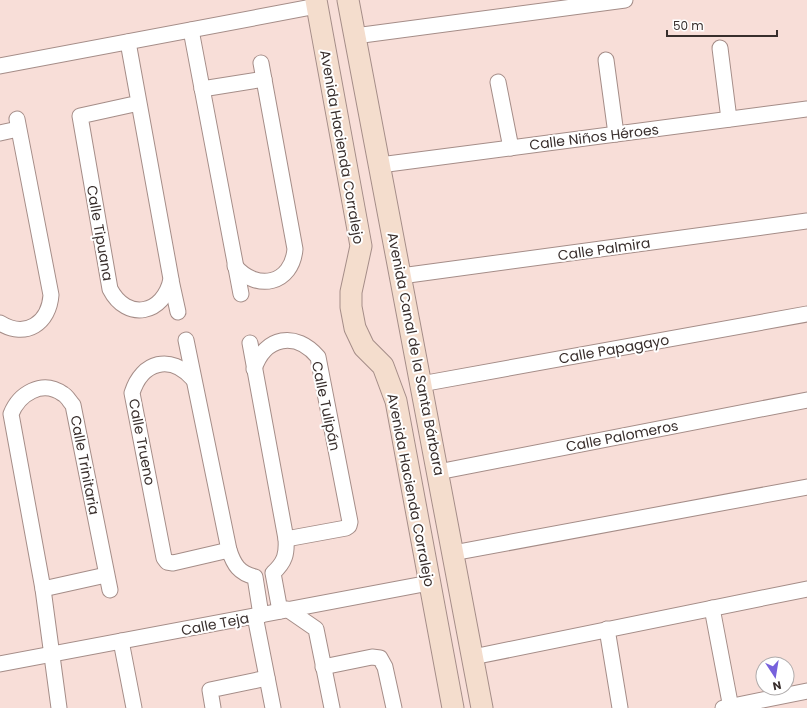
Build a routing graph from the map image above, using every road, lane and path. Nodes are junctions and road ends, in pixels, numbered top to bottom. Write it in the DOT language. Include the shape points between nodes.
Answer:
graph roads {
  1 [pos="348,0"];
  2 [pos="625,0"];
  3 [pos="316,3"];
  4 [pos="191,30"];
  5 [pos="355,36"];
  6 [pos="128,42"];
  7 [pos="720,48"];
  8 [pos="606,60"];
  9 [pos="261,63"];
  10 [pos="0,66"];
  11 [pos="264,79"];
  12 [pos="498,82"];
  13 [pos="202,89"];
  14 [pos="139,104"];
  15 [pos="807,109"];
  16 [pos="730,119"];
  17 [pos="0,133"];
  18 [pos="616,134"];
  19 [pos="512,148"];
  20 [pos="380,165"];
  21 [pos="807,222"];
  22 [pos="235,266"];
  23 [pos="401,276"];
  24 [pos="171,279"];
  25 [pos="241,294"];
  26 [pos="178,312"];
  27 [pos="807,314"];
  28 [pos="0,323"];
  29 [pos="186,340"];
  30 [pos="250,343"];
  31 [pos="254,369"];
  32 [pos="193,379"];
  33 [pos="421,384"];
  34 [pos="807,400"];
  35 [pos="438,472"];
  36 [pos="807,487"];
  37 [pos="286,539"];
  38 [pos="229,550"];
  39 [pos="453,554"];
  40 [pos="106,575"];
  41 [pos="430,583"];
  42 [pos="807,588"];
  43 [pos="44,589"];
  44 [pos="110,590"];
  45 [pos="712,608"];
  46 [pos="284,610"];
  47 [pos="258,615"];
  48 [pos="607,629"];
  49 [pos="121,641"];
  50 [pos="50,654"];
  51 [pos="473,657"];
  52 [pos="0,664"];
  53 [pos="323,668"];
  54 [pos="267,678"];
  55 [pos="807,691"];
  56 [pos="728,707"];
  57 [pos="59,708"];
  58 [pos="134,708"];
  59 [pos="213,708"];
  60 [pos="273,708"];
  61 [pos="332,708"];
  62 [pos="394,708"];
  63 [pos="453,708"];
  64 [pos="482,708"];
  65 [pos="620,708"];
  1 -- 5 [label="main road, Avenida Canal de la Santa Bárbara"];
  2 -- 5 [label="street"];
  3 -- 4 [label="street"];
  3 -- 41 [label="main road, Avenida Hacienda Corralejo" via="361,246 350,307 355,328 364,347 383,366 396,401"];
  4 -- 6 [label="street"];
  4 -- 13 [label="street"];
  5 -- 20 [label="main road, Avenida Canal de la Santa Bárbara"];
  6 -- 10 [label="street"];
  6 -- 14 [label="street, Calle Tipuana"];
  7 -- 16 [label="street"];
  8 -- 18 [label="street"];
  9 -- 11 [label="street"];
  11 -- 13 [label="street"];
  11 -- 22 [label="street" via="295,249 294,257 288,270 280,277 268,281 249,279"];
  12 -- 19 [label="street"];
  13 -- 22 [label="street"];
  14 -- 24 [label="street, Calle Tipuana"];
  14 -- 24 [label="street, Calle Tipuana" via="80,116 110,289 120,303 132,309 142,310 162,301 169,291"];
  15 -- 16 [label="street, Calle Niños Héroes"];
  16 -- 18 [label="street, Calle Niños Héroes"];
  17 -- 28 [label="street" via="18,124 51,295 50,305 42,320 32,328 14,330"];
  18 -- 19 [label="street, Calle Niños Héroes"];
  19 -- 20 [label="street, Calle Niños Héroes"];
  20 -- 23 [label="main road, Avenida Canal de la Santa Bárbara"];
  21 -- 23 [label="street, Calle Palmira"];
  22 -- 25 [label="street"];
  23 -- 33 [label="main road, Avenida Canal de la Santa Bárbara"];
  24 -- 26 [label="street"];
  27 -- 33 [label="street, Calle Papagayo"];
  29 -- 32 [label="street"];
  30 -- 31 [label="street"];
  31 -- 37 [label="street"];
  31 -- 37 [label="street, Calle Tulipán" via="258,358 267,347 283,340 298,341 310,348 318,357 350,522 346,528"];
  32 -- 38 [label="street"];
  32 -- 38 [label="street, Calle Trueno" via="180,367 159,364 140,375 132,393 164,558 172,563"];
  33 -- 35 [label="main road, Avenida Canal de la Santa Bárbara"];
  34 -- 35 [label="street, Calle Palomeros"];
  35 -- 39 [label="main road, Avenida Canal de la Santa Bárbara"];
  36 -- 39 [label="street"];
  37 -- 46 [label="street" via="285,559 273,573"];
  38 -- 47 [label="street" via="233,562 240,571 255,577"];
  39 -- 51 [label="main road, Avenida Canal de la Santa Bárbara"];
  40 -- 43 [label="street"];
  40 -- 43 [label="street, Calle Trinitaria" via="73,406 63,394 40,388 25,394 16,403 11,414"];
  40 -- 44 [label="street, Calle Trinitaria"];
  41 -- 46 [label="street, Calle Teja"];
  41 -- 63 [label="main road, Avenida Hacienda Corralejo"];
  42 -- 45 [label="street"];
  43 -- 50 [label="street, Calle Trinitaria"];
  45 -- 48 [label="street"];
  45 -- 56 [label="street"];
  46 -- 47 [label="street, Calle Teja"];
  46 -- 53 [label="street" via="316,629"];
  47 -- 49 [label="street, Calle Teja"];
  47 -- 54 [label="street"];
  48 -- 51 [label="street"];
  48 -- 65 [label="street"];
  49 -- 50 [label="street, Calle Teja"];
  49 -- 58 [label="street"];
  50 -- 52 [label="street, Calle Teja"];
  50 -- 57 [label="street, Calle Trinitaria"];
  51 -- 64 [label="main road, Avenida Canal de la Santa Bárbara"];
  53 -- 61 [label="street"];
  53 -- 62 [label="street" via="372,657 380,658 385,666"];
  54 -- 59 [label="street" via="210,690"];
  54 -- 60 [label="street"];
  55 -- 56 [label="street"];
}
